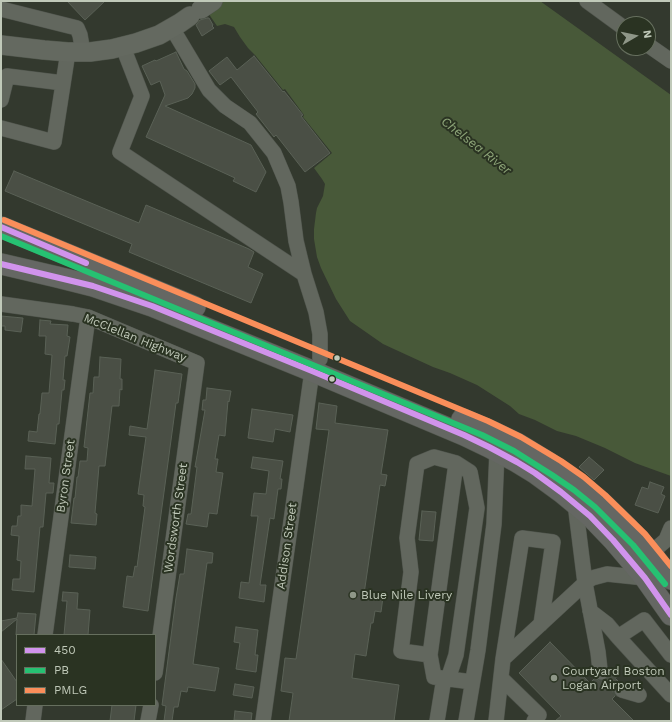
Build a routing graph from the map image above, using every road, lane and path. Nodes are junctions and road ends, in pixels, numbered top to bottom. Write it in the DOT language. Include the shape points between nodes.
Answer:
graph roads {
  1 [pos="587,1"];
  2 [pos="1,9"];
  3 [pos="191,16"];
  4 [pos="616,22"];
  5 [pos="1,45"];
  6 [pos="123,47"];
  7 [pos="656,51"];
  8 [pos="76,52"];
  9 [pos="671,62"];
  10 [pos="64,83"];
  11 [pos="1,100"];
  12 [pos="1,128"];
  13 [pos="1,227"];
  14 [pos="1,264"];
  15 [pos="304,274"];
  16 [pos="1,304"];
  17 [pos="88,317"];
  18 [pos="197,363"];
  19 [pos="316,365"];
  20 [pos="497,451"];
  21 [pos="456,463"];
  22 [pos="575,503"];
  23 [pos="665,542"];
  24 [pos="645,578"];
  25 [pos="671,579"];
  26 [pos="585,583"];
  27 [pos="590,611"];
  28 [pos="671,615"];
  29 [pos="541,624"];
  30 [pos="45,634"];
  31 [pos="618,637"];
  32 [pos="430,655"];
  33 [pos="671,655"];
  34 [pos="504,659"];
  35 [pos="156,666"];
  36 [pos="601,672"];
  37 [pos="501,678"];
  38 [pos="446,679"];
  39 [pos="472,682"];
  40 [pos="622,690"];
  41 [pos="639,695"];
  42 [pos="671,695"];
  43 [pos="35,706"];
  44 [pos="151,706"];
  45 [pos="33,721"];
  46 [pos="148,721"];
  47 [pos="263,721"];
  48 [pos="437,721"];
  49 [pos="466,721"];
  50 [pos="496,721"];
  51 [pos="534,721"];
  1 -- 4 [label="street"];
  2 -- 8 [label="street" via="77,28 80,35"];
  3 -- 6 [label="main road" via="148,39"];
  3 -- 15 [label="street, Addison Street" via="209,90 225,106 250,124 274,153 288,186"];
  5 -- 8 [label="main road"];
  6 -- 8 [label="main road"];
  6 -- 15 [label="street" via="142,96 120,152"];
  7 -- 9 [label="street"];
  8 -- 10 [label="street"];
  10 -- 11 [label="street" via="7,76"];
  10 -- 12 [label="street" via="54,142"];
  13 -- 19 [label="highway"];
  14 -- 19 [label="highway" via="76,281"];
  15 -- 19 [label="street, Addison Street" via="320,334"];
  16 -- 17 [label="street, McClellan Highway"];
  17 -- 18 [label="street, McClellan Highway"];
  17 -- 30 [label="street, Byron Street"];
  18 -- 35 [label="street, Wordsworth Street"];
  19 -- 20 [label="highway"];
  19 -- 23 [label="highway" via="485,428 556,468 593,495 626,526"];
  19 -- 47 [label="street, Addison Street"];
  20 -- 22 [label="highway" via="535,473"];
  20 -- 39 [label="street" via="494,524"];
  21 -- 32 [label="street"];
  21 -- 32 [label="street" via="434,457 417,464 408,530 411,572 401,651"];
  21 -- 38 [label="street" via="470,472 477,508 456,654"];
  22 -- 24 [label="highway" via="613,540"];
  22 -- 26 [label="street"];
  23 -- 25 [label="highway"];
  24 -- 26 [label="street" via="607,574"];
  24 -- 28 [label="highway"];
  26 -- 27 [label="street"];
  26 -- 29 [label="street"];
  27 -- 31 [label="street" via="607,624"];
  27 -- 36 [label="street"];
  29 -- 34 [label="street"];
  29 -- 34 [label="street" via="553,542 522,538"];
  31 -- 33 [label="street" via="644,620"];
  31 -- 42 [label="street"];
  32 -- 38 [label="street" via="434,677"];
  34 -- 37 [label="street"];
  37 -- 50 [label="street"];
  37 -- 51 [label="street" via="539,715"];
  38 -- 39 [label="street"];
  38 -- 48 [label="street"];
  39 -- 49 [label="street"];
  40 -- 41 [label="street"];
  43 -- 45 [label="street"];
  44 -- 46 [label="street"];
}
